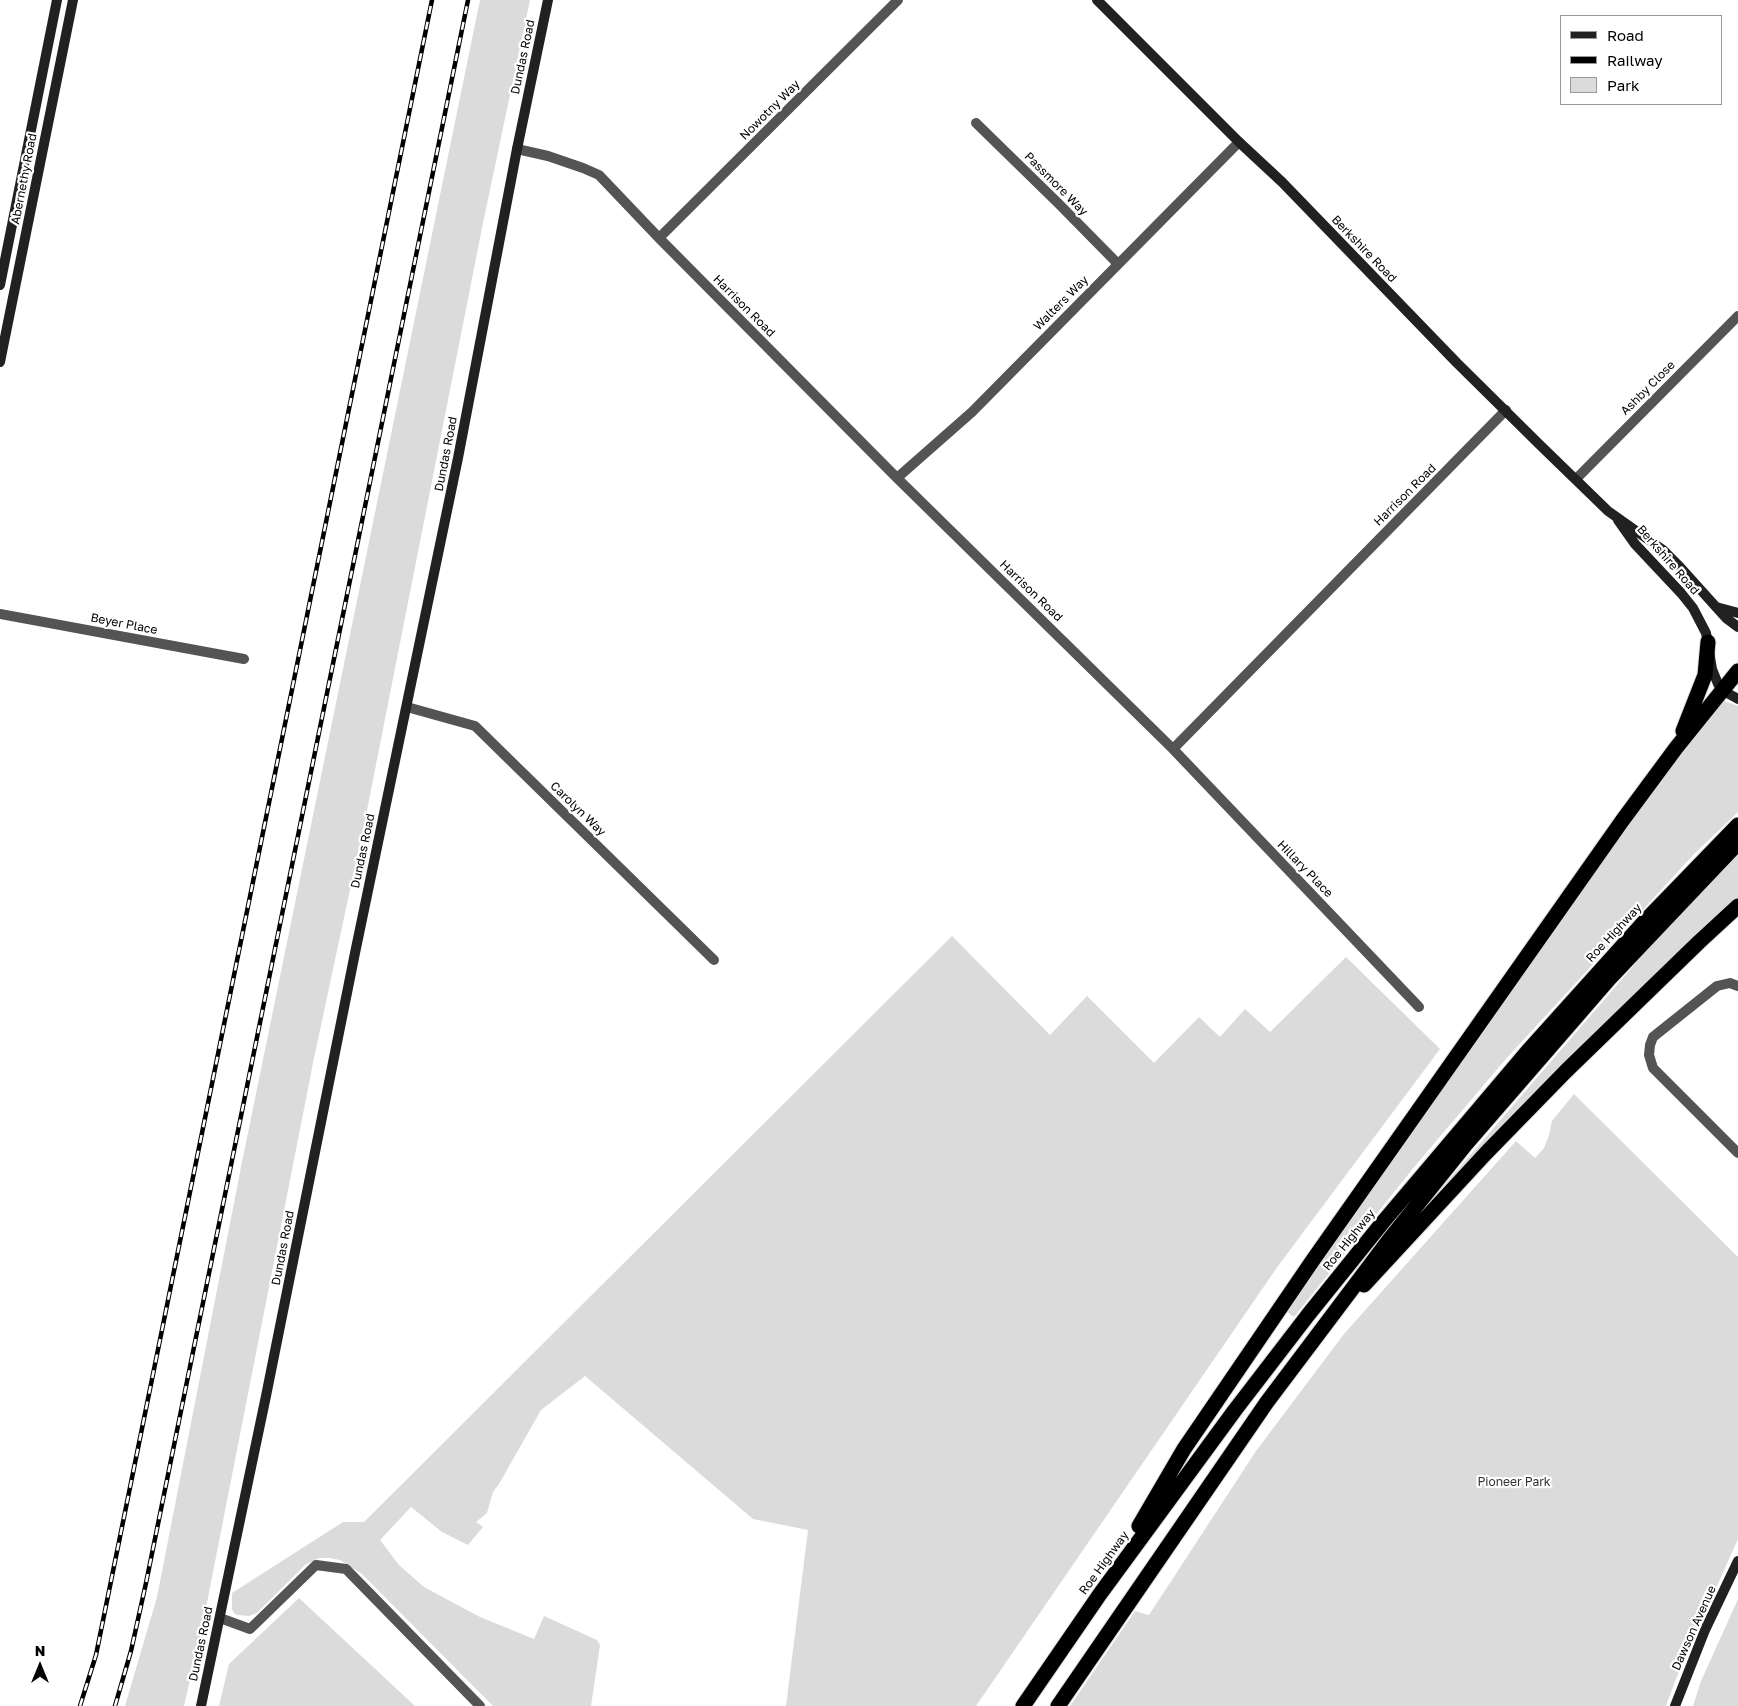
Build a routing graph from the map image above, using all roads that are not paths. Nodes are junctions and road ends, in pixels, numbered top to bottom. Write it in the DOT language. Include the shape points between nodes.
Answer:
graph roads {
  1 [pos="57,0"];
  2 [pos="73,0"];
  3 [pos="548,0"];
  4 [pos="898,0"];
  5 [pos="1097,0"];
  6 [pos="38,92"];
  7 [pos="54,96"];
  8 [pos="976,123"];
  9 [pos="1239,142"];
  10 [pos="517,149"];
  11 [pos="659,238"];
  12 [pos="1118,264"];
  13 [pos="0,285"];
  14 [pos="1738,316"];
  15 [pos="0,362"];
  16 [pos="1506,410"];
  17 [pos="897,478"];
  18 [pos="1576,479"];
  19 [pos="1614,515"];
  20 [pos="1715,607"];
  21 [pos="1738,613"];
  22 [pos="0,614"];
  23 [pos="1738,627"];
  24 [pos="1708,642"];
  25 [pos="244,659"];
  26 [pos="1738,671"];
  27 [pos="1722,689"];
  28 [pos="1738,699"];
  29 [pos="406,706"];
  30 [pos="1173,748"];
  31 [pos="1676,748"];
  32 [pos="1738,825"];
  33 [pos="1738,843"];
  34 [pos="1738,906"];
  35 [pos="714,960"];
  36 [pos="1738,986"];
  37 [pos="1419,1007"];
  38 [pos="1738,1153"];
  39 [pos="1322,1327"];
  40 [pos="1738,1561"];
  41 [pos="1100,1594"];
  42 [pos="220,1618"];
  43 [pos="201,1706"];
  44 [pos="480,1706"];
  45 [pos="1023,1706"];
  46 [pos="1058,1706"];
  47 [pos="1675,1706"];
  1 -- 6 [label="main road, Abernethy Road"];
  2 -- 7 [label="main road, Abernethy Road"];
  3 -- 10 [label="main road, Dundas Road"];
  4 -- 11 [label="street, Nowotny Way"];
  5 -- 9 [label="main road, Berkshire Road"];
  6 -- 7 [label="main road"];
  6 -- 13 [label="main road, Abernethy Road"];
  7 -- 15 [label="main road, Abernethy Road"];
  8 -- 12 [label="street, Passmore Way"];
  9 -- 12 [label="street, Walters Way"];
  9 -- 16 [label="main road, Berkshire Road"];
  10 -- 11 [label="street, Harrison Road" via="557,159 599,175"];
  10 -- 29 [label="main road, Dundas Road" via="458,458"];
  11 -- 17 [label="street, Harrison Road"];
  12 -- 17 [label="street, Walters Way" via="972,412"];
  14 -- 18 [label="street, Ashby Close"];
  16 -- 18 [label="main road, Berkshire Road"];
  16 -- 30 [label="street, Harrison Road"];
  17 -- 30 [label="street, Harrison Road"];
  18 -- 19 [label="main road, Berkshire Road"];
  19 -- 20 [label="main road, Berkshire Road" via="1663,550"];
  19 -- 24 [label="main road, Berkshire Road" via="1635,544 1688,600 1703,625"];
  20 -- 21 [label="main road"];
  20 -- 23 [label="main road, Berkshire Road"];
  22 -- 25 [label="street, Beyer Place"];
  24 -- 27 [label="main road, Berkshire Road" via="1712,668"];
  24 -- 31 [label="highway" via="1705,675"];
  26 -- 27 [label="highway"];
  27 -- 28 [label="main road"];
  27 -- 31 [label="highway"];
  29 -- 35 [label="street, Carolyn Way" via="475,726"];
  29 -- 42 [label="main road, Dundas Road"];
  30 -- 37 [label="street, Hillary Place"];
  31 -- 41 [label="highway" via="1237,1370 1184,1449"];
  32 -- 41 [label="highway, Roe Highway" via="1612,957 1442,1150 1284,1345"];
  33 -- 39 [label="highway" via="1609,979 1466,1144"];
  34 -- 39 [label="highway" via="1566,1071 1486,1153 1384,1266"];
  36 -- 38 [label="street" via="1717,986 1653,1037 1649,1055 1653,1068"];
  39 -- 46 [label="highway"];
  40 -- 47 [label="main road, Dawson Avenue" via="1705,1630"];
  41 -- 45 [label="highway, Roe Highway"];
  42 -- 43 [label="main road, Dundas Road"];
  42 -- 44 [label="street" via="250,1629 316,1565 346,1569"];
}
